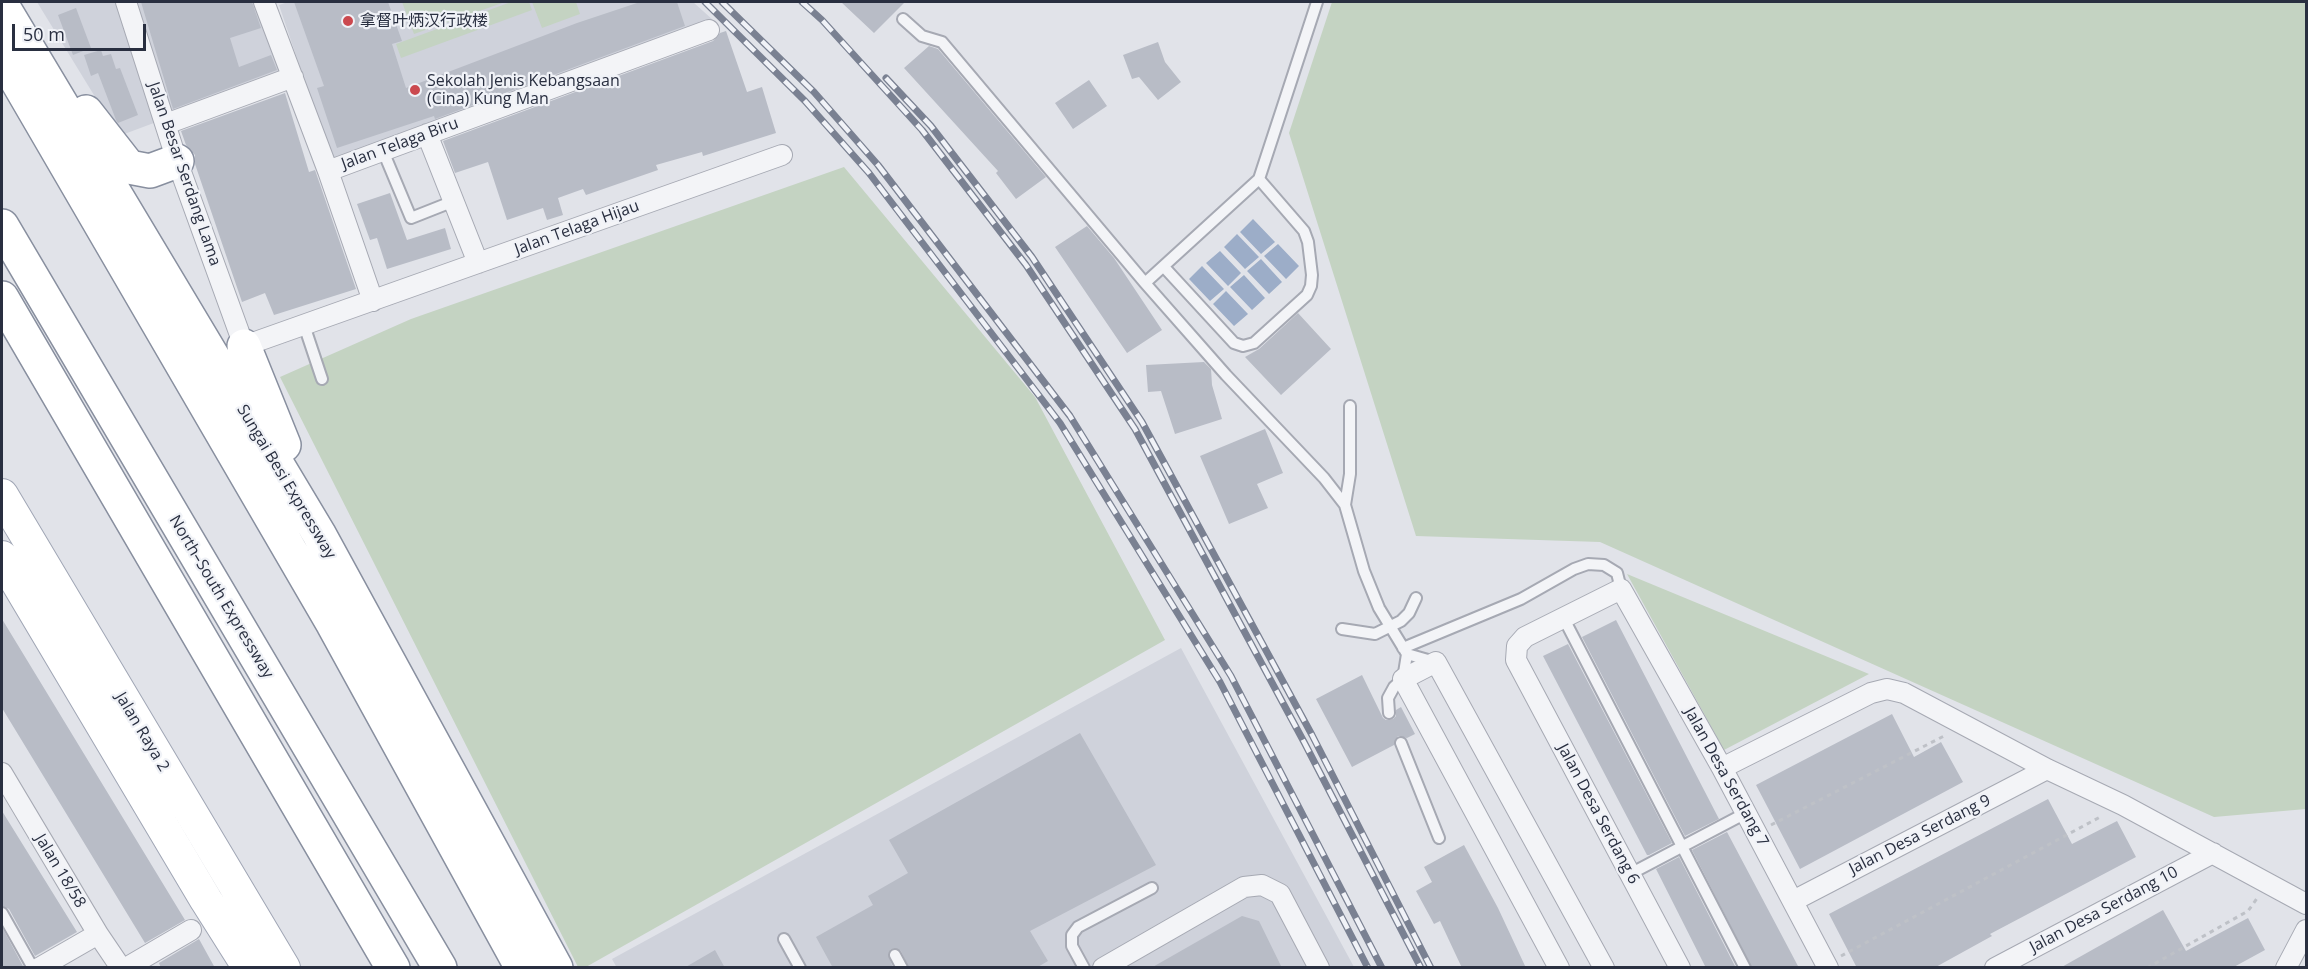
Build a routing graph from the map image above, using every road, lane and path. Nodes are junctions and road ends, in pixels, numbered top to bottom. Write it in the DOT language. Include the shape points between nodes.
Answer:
graph roads {
  1 [pos="126,2"];
  2 [pos="1317,2"];
  3 [pos="270,3"];
  4 [pos="2,5"];
  5 [pos="903,19"];
  6 [pos="709,30"];
  7 [pos="2,55"];
  8 [pos="293,77"];
  9 [pos="166,124"];
  10 [pos="427,134"];
  11 [pos="383,151"];
  12 [pos="782,155"];
  13 [pos="177,161"];
  14 [pos="328,171"];
  15 [pos="1258,179"];
  16 [pos="453,201"];
  17 [pos="2,226"];
  18 [pos="478,263"];
  19 [pos="1164,267"];
  20 [pos="1145,283"];
  21 [pos="2,298"];
  22 [pos="373,300"];
  23 [pos="304,325"];
  24 [pos="244,346"];
  25 [pos="322,379"];
  26 [pos="1350,406"];
  27 [pos="2,495"];
  28 [pos="1345,505"];
  29 [pos="319,534"];
  30 [pos="2,559"];
  31 [pos="1621,589"];
  32 [pos="1416,598"];
  33 [pos="1563,617"];
  34 [pos="1390,628"];
  35 [pos="1342,629"];
  36 [pos="1405,651"];
  37 [pos="1436,662"];
  38 [pos="1403,679"];
  39 [pos="1389,713"];
  40 [pos="1964,726"];
  41 [pos="1401,743"];
  42 [pos="1722,768"];
  43 [pos="2047,769"];
  44 [pos="2,773"];
  45 [pos="2123,805"];
  46 [pos="1746,813"];
  47 [pos="1756,833"];
  48 [pos="1439,838"];
  49 [pos="1682,846"];
  50 [pos="2212,853"];
  51 [pos="1630,874"];
  52 [pos="2268,883"];
  53 [pos="1152,888"];
  54 [pos="1793,901"];
  55 [pos="2307,904"];
  56 [pos="2,913"];
  57 [pos="191,930"];
  58 [pos="98,934"];
  59 [pos="2305,934"];
  60 [pos="784,939"];
  61 [pos="895,955"];
  62 [pos="1827,966"];
  63 [pos="1317,967"];
  64 [pos="33,968"];
  65 [pos="39,968"];
  66 [pos="121,968"];
  67 [pos="126,968"];
  68 [pos="249,968"];
  69 [pos="284,968"];
  70 [pos="393,968"];
  71 [pos="440,968"];
  72 [pos="522,968"];
  73 [pos="556,968"];
  74 [pos="800,968"];
  75 [pos="902,968"];
  76 [pos="1084,968"];
  77 [pos="1103,968"];
  78 [pos="1559,968"];
  79 [pos="1604,968"];
  80 [pos="1680,968"];
  81 [pos="1745,968"];
  82 [pos="1995,968"];
  83 [pos="2147,968"];
  84 [pos="2286,968"];
  1 -- 9 [label="street, Jalan Besar Serdang Lama"];
  2 -- 15 [label="lane"];
  3 -- 8 [label="street"];
  4 -- 13 [label="highway" via="129,167 150,171"];
  4 -- 29 [label="highway, Sungai Besi Expressway"];
  5 -- 20 [label="lane" via="922,36 942,42"];
  6 -- 10 [label="street, Jalan Telaga Biru"];
  7 -- 72 [label="highway, Sungai Besi Expressway" via="333,624"];
  8 -- 9 [label="street"];
  8 -- 14 [label="street"];
  9 -- 13 [label="street, Jalan Besar Serdang Lama"];
  10 -- 11 [label="street, Jalan Telaga Biru"];
  10 -- 16 [label="street"];
  11 -- 14 [label="street, Jalan Telaga Biru"];
  11 -- 16 [label="lane" via="411,218"];
  12 -- 18 [label="street, Jalan Telaga Hijau"];
  13 -- 24 [label="street, Jalan Besar Serdang Lama"];
  14 -- 22 [label="street"];
  15 -- 19 [label="lane"];
  15 -- 19 [label="lane" via="1304,231 1312,275 1306,295 1254,343 1243,346 1234,343"];
  16 -- 18 [label="street"];
  17 -- 71 [label="highway, North–South Expressway"];
  18 -- 22 [label="street, Jalan Telaga Hijau"];
  19 -- 20 [label="lane"];
  20 -- 28 [label="lane"];
  21 -- 70 [label="highway"];
  22 -- 23 [label="street, Jalan Telaga Hijau"];
  23 -- 24 [label="street, Jalan Telaga Hijau"];
  23 -- 25 [label="lane"];
  24 -- 29 [label="highway"];
  26 -- 28 [label="lane" via="1350,474"];
  27 -- 69 [label="main road, Jalan Raya 2"];
  28 -- 34 [label="lane" via="1364,571"];
  29 -- 73 [label="highway, Sungai Besi Expressway"];
  30 -- 68 [label="main road, Jalan Raya 2"];
  31 -- 33 [label="street"];
  31 -- 36 [label="lane" via="1617,573 1604,565 1588,564"];
  31 -- 42 [label="street, Jalan Desa Serdang 7"];
  32 -- 34 [label="lane" via="1409,613"];
  33 -- 49 [label="lane"];
  33 -- 51 [label="street, Jalan Desa Serdang 6" via="1525,637 1516,646 1516,660"];
  34 -- 35 [label="lane" via="1375,634"];
  34 -- 36 [label="lane"];
  36 -- 37 [label="lane"];
  36 -- 38 [label="lane"];
  37 -- 38 [label="street"];
  37 -- 79 [label="street"];
  38 -- 39 [label="lane" via="1388,698"];
  38 -- 78 [label="street"];
  40 -- 42 [label="street" via="1904,693 1887,689 1871,693"];
  40 -- 43 [label="street"];
  40 -- 47 [label="path"];
  41 -- 48 [label="lane"];
  42 -- 46 [label="street, Jalan Desa Serdang 7"];
  43 -- 45 [label="street"];
  43 -- 54 [label="street, Jalan Desa Serdang 9"];
  44 -- 58 [label="street, Jalan 18/58"];
  45 -- 50 [label="street"];
  45 -- 62 [label="path"];
  46 -- 47 [label="street, Jalan Desa Serdang 7"];
  46 -- 49 [label="lane"];
  47 -- 54 [label="street, Jalan Desa Serdang 7"];
  49 -- 51 [label="lane"];
  49 -- 81 [label="lane"];
  50 -- 52 [label="street"];
  50 -- 82 [label="street, Jalan Desa Serdang 10"];
  51 -- 80 [label="street, Jalan Desa Serdang 6"];
  52 -- 55 [label="street"];
  52 -- 83 [label="path" via="2248,911"];
  53 -- 76 [label="lane" via="1078,927 1072,935 1072,946"];
  54 -- 62 [label="street, Jalan Desa Serdang 7"];
  56 -- 64 [label="lane"];
  57 -- 67 [label="street"];
  58 -- 65 [label="street"];
  58 -- 66 [label="street, Jalan 18/58"];
  59 -- 84 [label="street"];
  60 -- 74 [label="lane"];
  61 -- 75 [label="lane"];
  63 -- 77 [label="street" via="1280,894 1262,885 1244,887"];
}
